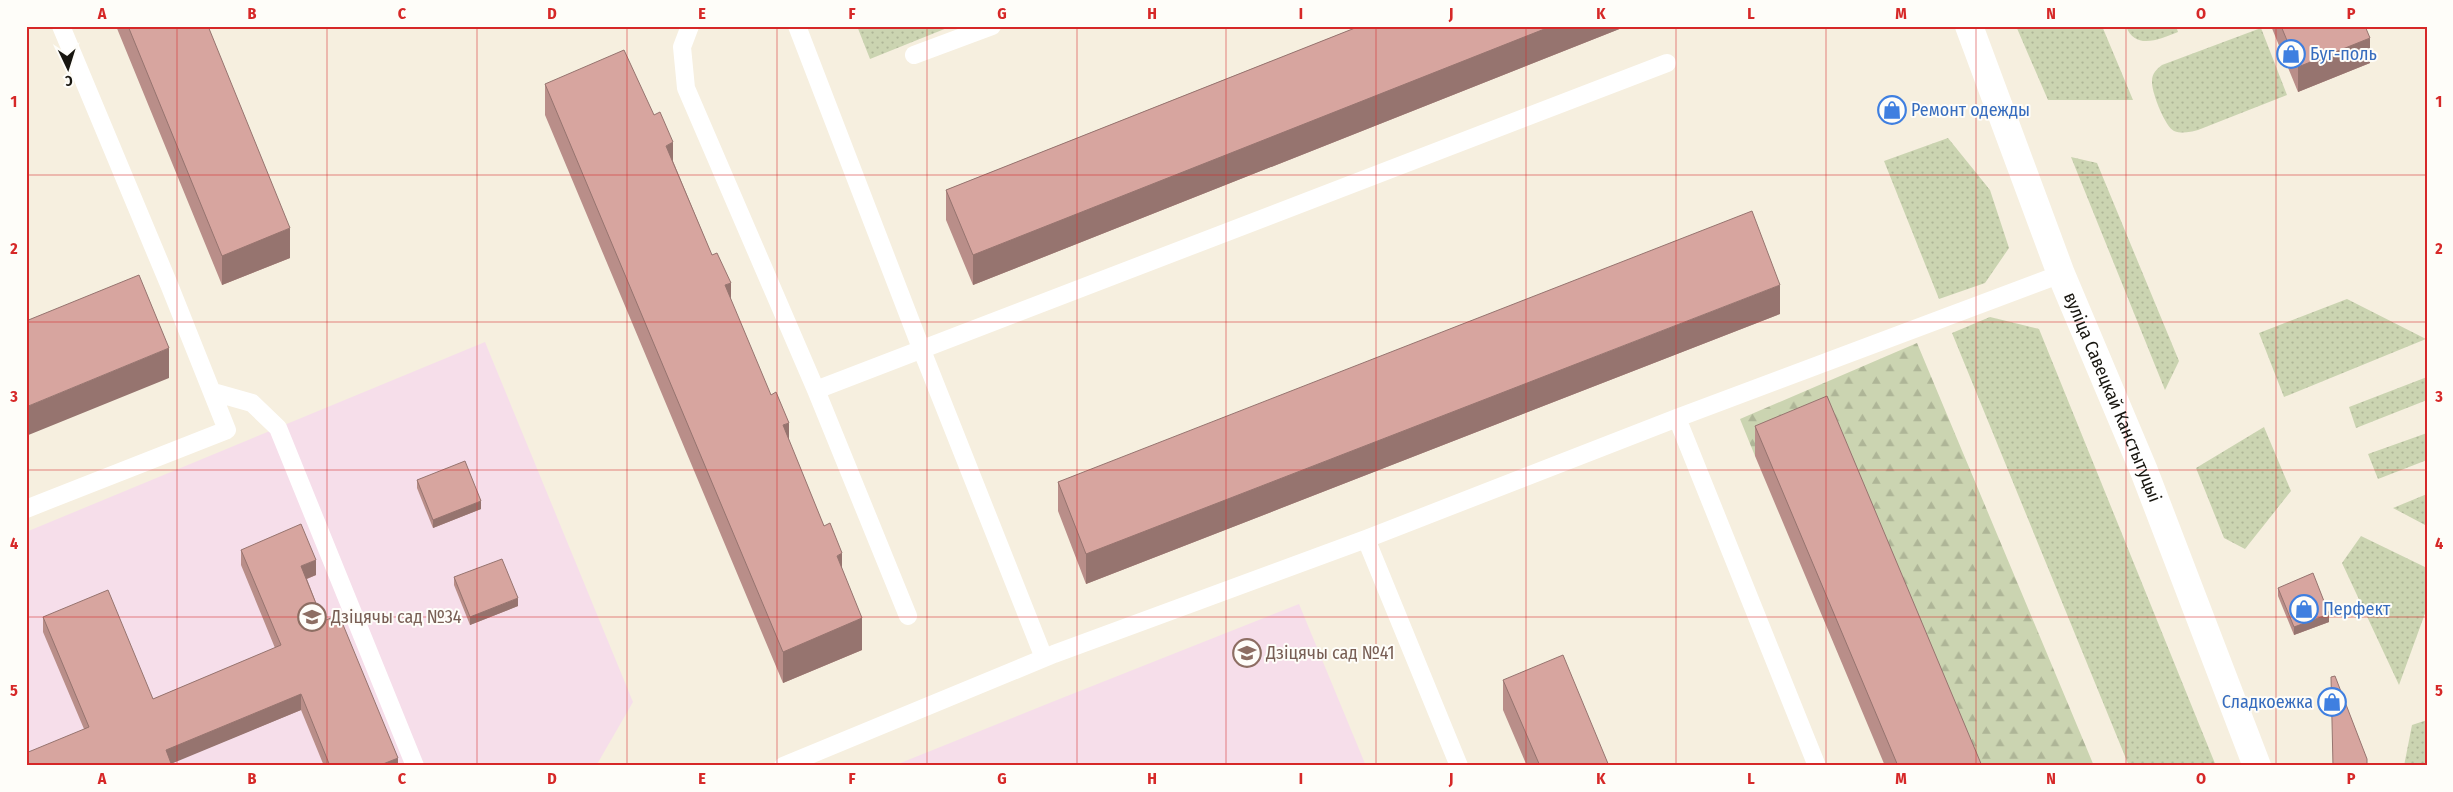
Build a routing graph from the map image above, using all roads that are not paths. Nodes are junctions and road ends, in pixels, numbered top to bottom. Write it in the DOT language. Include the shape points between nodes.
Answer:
graph roads {
  1 [pos="61,26"];
  2 [pos="690,26"];
  3 [pos="797,26"];
  4 [pos="992,26"];
  5 [pos="1969,26"];
  6 [pos="914,55"];
  7 [pos="1667,63"];
  8 [pos="2062,274"];
  9 [pos="921,348"];
  10 [pos="816,390"];
  11 [pos="213,392"];
  12 [pos="1676,418"];
  13 [pos="26,509"];
  14 [pos="1366,539"];
  15 [pos="908,616"];
  16 [pos="1044,658"];
  17 [pos="415,766"];
  18 [pos="783,766"];
  19 [pos="1459,766"];
  20 [pos="1817,766"];
  21 [pos="2257,766"];
  1 -- 11 [label="lane"];
  2 -- 10 [label="lane" via="682,47 686,88"];
  3 -- 9 [label="lane"];
  4 -- 6 [label="lane"];
  5 -- 8 [label="main road, вуліца Савецкай Канстытуцыі"];
  7 -- 9 [label="lane"];
  8 -- 12 [label="lane"];
  8 -- 21 [label="main road, вуліца Савецкай Канстытуцыі" via="2144,471"];
  9 -- 10 [label="lane"];
  9 -- 16 [label="lane"];
  10 -- 15 [label="lane"];
  11 -- 13 [label="lane" via="227,430"];
  11 -- 17 [label="lane" via="252,403 278,428"];
  12 -- 14 [label="lane"];
  12 -- 20 [label="lane"];
  14 -- 16 [label="lane"];
  14 -- 19 [label="lane"];
  16 -- 18 [label="lane"];
}
